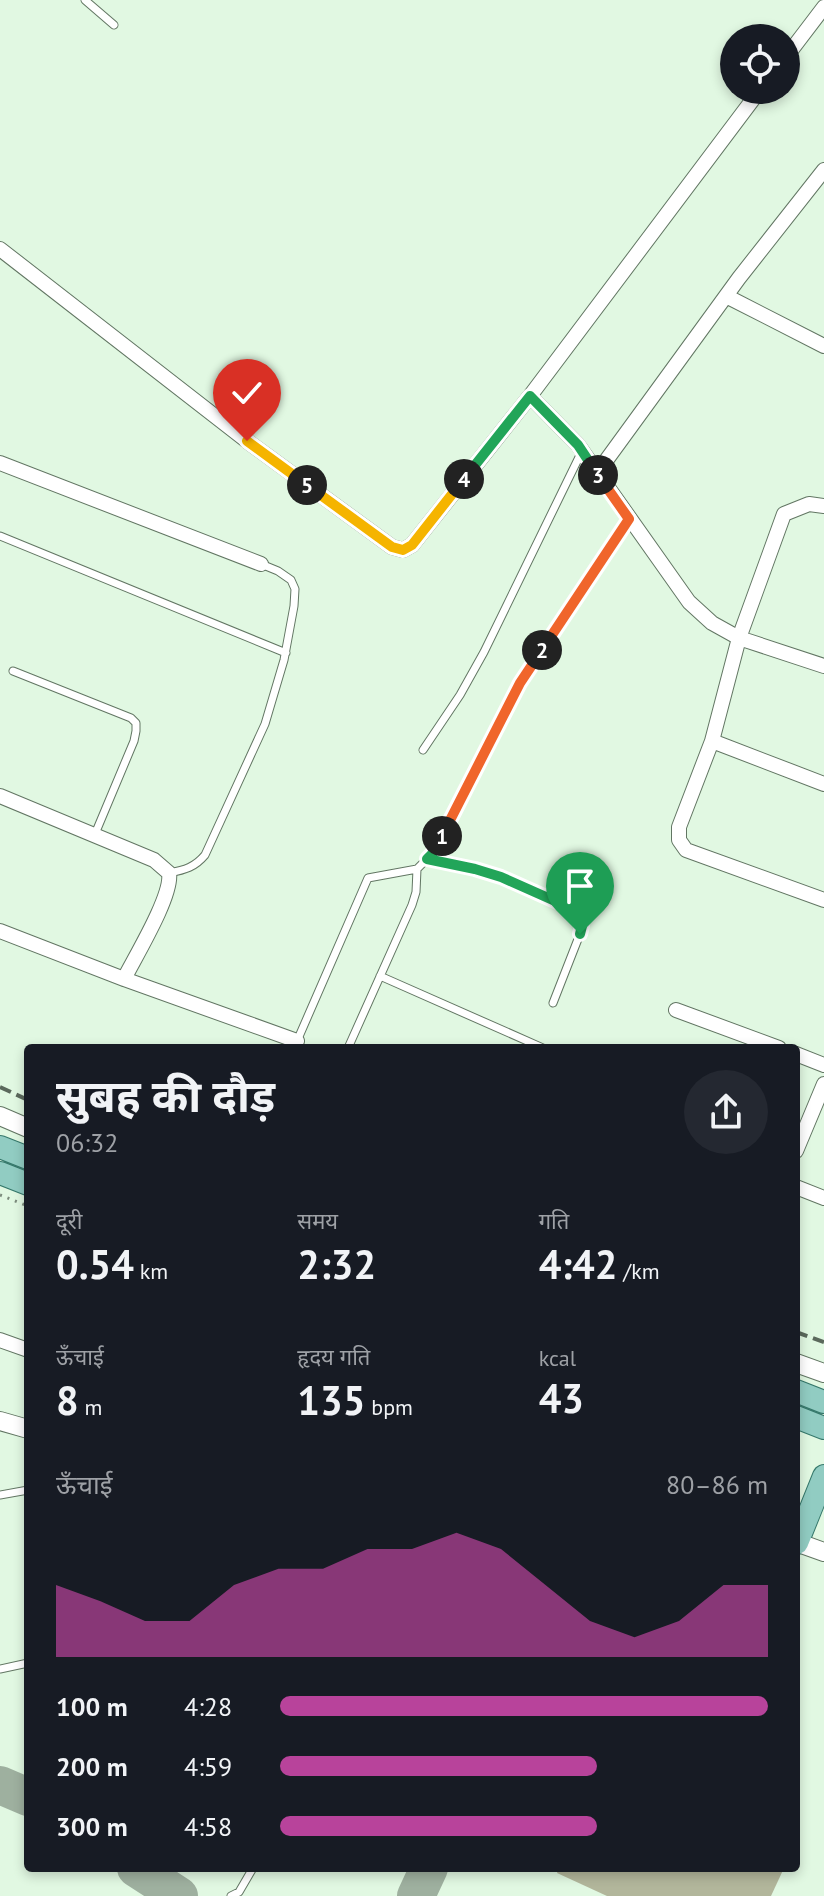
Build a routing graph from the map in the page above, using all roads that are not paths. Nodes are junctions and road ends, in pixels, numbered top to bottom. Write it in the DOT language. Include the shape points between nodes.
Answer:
graph roads {
  1 [pos="85,0"];
  2 [pos="824,7"];
  3 [pos="114,25"];
  4 [pos="800,39"];
  5 [pos="749,104"];
  6 [pos="824,170"];
  7 [pos="0,249"];
  8 [pos="726,296"];
  9 [pos="824,346"];
  10 [pos="530,396"];
  11 [pos="582,451"];
  12 [pos="0,463"];
  13 [pos="597,473"];
  14 [pos="824,506"];
  15 [pos="629,519"];
  16 [pos="0,536"];
  17 [pos="261,564"];
  18 [pos="739,638"];
  19 [pos="286,653"];
  20 [pos="824,666"];
  21 [pos="13,671"];
  22 [pos="712,741"];
  23 [pos="423,750"];
  24 [pos="824,784"];
  25 [pos="0,796"];
  26 [pos="94,836"];
  27 [pos="427,859"];
  28 [pos="417,869"];
  29 [pos="169,873"];
  30 [pos="824,900"];
  31 [pos="0,931"];
  32 [pos="380,976"];
  33 [pos="124,979"];
  34 [pos="553,1003"];
  35 [pos="676,1010"];
  36 [pos="295,1044"];
  37 [pos="350,1044"];
  38 [pos="534,1044"];
  39 [pos="768,1044"];
  40 [pos="800,1056"];
  41 [pos="824,1065"];
  42 [pos="824,1084"];
  43 [pos="0,1116"];
  44 [pos="24,1126"];
  45 [pos="800,1141"];
  46 [pos="0,1147"];
  47 [pos="24,1156"];
  48 [pos="0,1173"];
  49 [pos="24,1182"];
  50 [pos="800,1189"];
  51 [pos="824,1198"];
  52 [pos="0,1340"];
  53 [pos="24,1349"];
  54 [pos="800,1364"];
  55 [pos="824,1373"];
  56 [pos="800,1393"];
  57 [pos="824,1402"];
  58 [pos="800,1419"];
  59 [pos="0,1421"];
  60 [pos="24,1428"];
  61 [pos="824,1428"];
  62 [pos="824,1476"];
  63 [pos="24,1491"];
  64 [pos="0,1495"];
  65 [pos="800,1535"];
  66 [pos="800,1543"];
  67 [pos="824,1552"];
  68 [pos="24,1664"];
  69 [pos="0,1669"];
  70 [pos="251,1872"];
  71 [pos="231,1896"];
  1 -- 3 [label="lane"];
  2 -- 4 [label="street"];
  5 -- 10 [label="street"];
  6 -- 8 [label="street"];
  7 -- 10 [label="street" via="247,441 397,549 412,545"];
  8 -- 9 [label="street"];
  8 -- 13 [label="street"];
  10 -- 11 [label="street"];
  11 -- 13 [label="street"];
  11 -- 23 [label="lane" via="484,652"];
  12 -- 17 [label="street"];
  13 -- 15 [label="street"];
  14 -- 18 [label="street" via="809,504 784,514"];
  15 -- 18 [label="street" via="689,602"];
  15 -- 27 [label="lane" via="520,683"];
  16 -- 19 [label="lane"];
  17 -- 19 [label="lane" via="291,580 295,589"];
  18 -- 20 [label="street"];
  18 -- 22 [label="street"];
  19 -- 29 [label="lane" via="265,724 205,855 186,870"];
  21 -- 26 [label="lane" via="136,723 134,741"];
  22 -- 24 [label="street"];
  22 -- 30 [label="street" via="679,827 686,850"];
  25 -- 26 [label="street"];
  26 -- 29 [label="street" via="154,860"];
  27 -- 28 [label="lane"];
  27 -- 34 [label="lane" via="501,877 576,912 582,926"];
  28 -- 32 [label="lane" via="412,905"];
  28 -- 36 [label="lane" via="368,878"];
  29 -- 33 [label="street" via="164,899"];
  31 -- 33 [label="street"];
  32 -- 37 [label="lane"];
  32 -- 38 [label="lane"];
  33 -- 36 [label="street"];
  35 -- 39 [label="street"];
  40 -- 41 [label="street"];
  42 -- 45 [label="street"];
  43 -- 44 [label="street"];
  46 -- 47 [label="main road"];
  48 -- 49 [label="main road"];
  50 -- 51 [label="street"];
  52 -- 53 [label="street"];
  54 -- 55 [label="street"];
  56 -- 57 [label="main road"];
  58 -- 61 [label="main road"];
  59 -- 60 [label="street"];
  62 -- 65 [label="main road"];
  63 -- 64 [label="lane"];
  66 -- 67 [label="street"];
  68 -- 69 [label="lane"];
  70 -- 71 [label="lane"];
}
